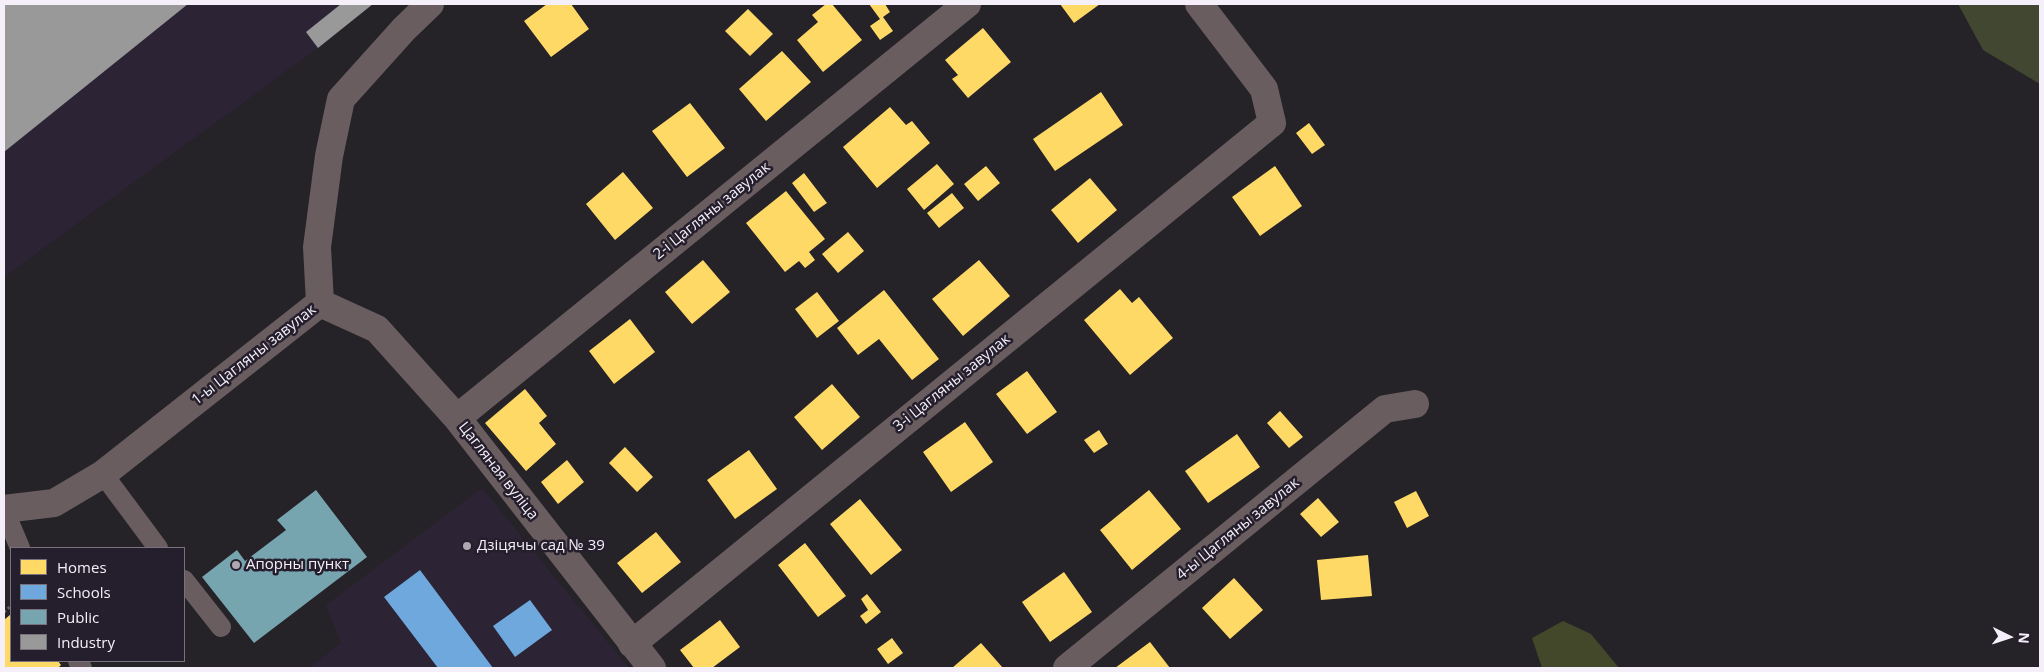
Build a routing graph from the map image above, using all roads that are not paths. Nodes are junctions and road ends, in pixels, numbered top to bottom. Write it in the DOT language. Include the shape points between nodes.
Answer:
graph roads {
  1 [pos="430,4"];
  2 [pos="967,4"];
  3 [pos="1199,4"];
  4 [pos="320,303"];
  5 [pos="1415,404"];
  6 [pos="457,418"];
  7 [pos="103,474"];
  8 [pos="4,509"];
  9 [pos="20,547"];
  10 [pos="157,547"];
  11 [pos="185,581"];
  12 [pos="221,627"];
  13 [pos="632,644"];
  14 [pos="652,668"];
  15 [pos="1067,668"];
  1 -- 4 [label="street, 1-ы Цагляны завулак" via="341,99 329,156 317,247"];
  2 -- 6 [label="street, 2-і Цагляны завулак"];
  3 -- 13 [label="street, 3-і Цагляны завулак" via="1264,89 1272,123"];
  4 -- 6 [label="street, Цагляная вуліца" via="377,329"];
  4 -- 7 [label="street, 1-ы Цагляны завулак"];
  5 -- 15 [label="street, 4-ы Цагляны завулак" via="1385,409"];
  6 -- 13 [label="street, Цагляная вуліца"];
  7 -- 8 [label="street, 1-ы Цагляны завулак" via="54,503"];
  7 -- 10 [label="lane"];
  8 -- 9 [label="lane"];
  11 -- 12 [label="lane"];
  13 -- 14 [label="street, Цагляная вуліца"];
}
